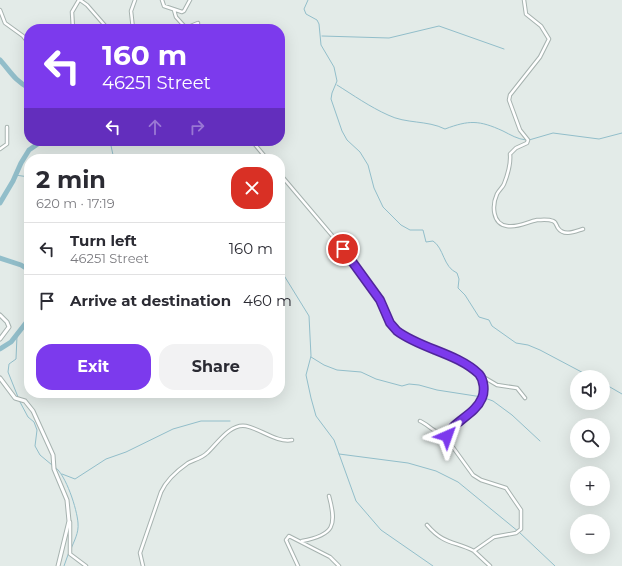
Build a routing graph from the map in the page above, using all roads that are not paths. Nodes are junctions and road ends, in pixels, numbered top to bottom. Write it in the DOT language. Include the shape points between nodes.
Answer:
graph roads {
  1 [pos="80,0"];
  2 [pos="135,0"];
  3 [pos="162,0"];
  4 [pos="190,0"];
  5 [pos="524,0"];
  6 [pos="0,10"];
  7 [pos="174,10"];
  8 [pos="73,24"];
  9 [pos="104,24"];
  10 [pos="132,24"];
  11 [pos="182,24"];
  12 [pos="24,37"];
  13 [pos="6,127"];
  14 [pos="256,146"];
  15 [pos="0,149"];
  16 [pos="263,154"];
  17 [pos="285,180"];
  18 [pos="583,229"];
  19 [pos="0,315"];
  20 [pos="0,339"];
  21 [pos="480,375"];
  22 [pos="0,378"];
  23 [pos="525,398"];
  24 [pos="420,421"];
  25 [pos="448,434"];
  26 [pos="292,440"];
  27 [pos="328,496"];
  28 [pos="69,517"];
  29 [pos="427,526"];
  30 [pos="302,541"];
  31 [pos="474,551"];
  32 [pos="58,566"];
  33 [pos="86,566"];
  34 [pos="143,566"];
  35 [pos="298,566"];
  36 [pos="339,566"];
  37 [pos="490,566"];
  1 -- 8 [label="street" via="72,12"];
  1 -- 9 [label="street"];
  2 -- 10 [label="street" via="131,11"];
  3 -- 7 [label="street" via="164,6"];
  4 -- 7 [label="street" via="184,11"];
  5 -- 18 [label="street" via="526,14 543,28 549,41 510,95 509,100 520,130 528,140 510,154 508,172 495,200 495,217 500,224 507,226 551,220 564,232"];
  6 -- 12 [label="street" via="5,23"];
  7 -- 11 [label="street"];
  13 -- 15 [label="street" via="7,144"];
  14 -- 16 [label="street"];
  17 -- 21 [label="street" via="352,259 380,300 393,327"];
  19 -- 20 [label="street" via="9,327"];
  21 -- 23 [label="street" via="497,385 517,388"];
  21 -- 25 [label="street" via="484,386 482,397 472,412"];
  22 -- 28 [label="street" via="15,398 25,401 35,414 53,455 54,469 65,494"];
  24 -- 25 [label="street" via="443,435"];
  25 -- 31 [label="street" via="452,446 473,475 481,480 504,486 522,512 522,526 519,532 494,537"];
  26 -- 34 [label="street" via="243,426 230,431 206,454 182,469 161,492 140,553"];
  27 -- 30 [label="street" via="333,516 330,529 320,537"];
  28 -- 32 [label="street"];
  28 -- 33 [label="street" via="70,554"];
  29 -- 31 [label="street" via="445,541"];
  30 -- 35 [label="street" via="290,536 287,538"];
  30 -- 36 [label="street" via="330,557"];
  31 -- 37 [label="street"];
}
